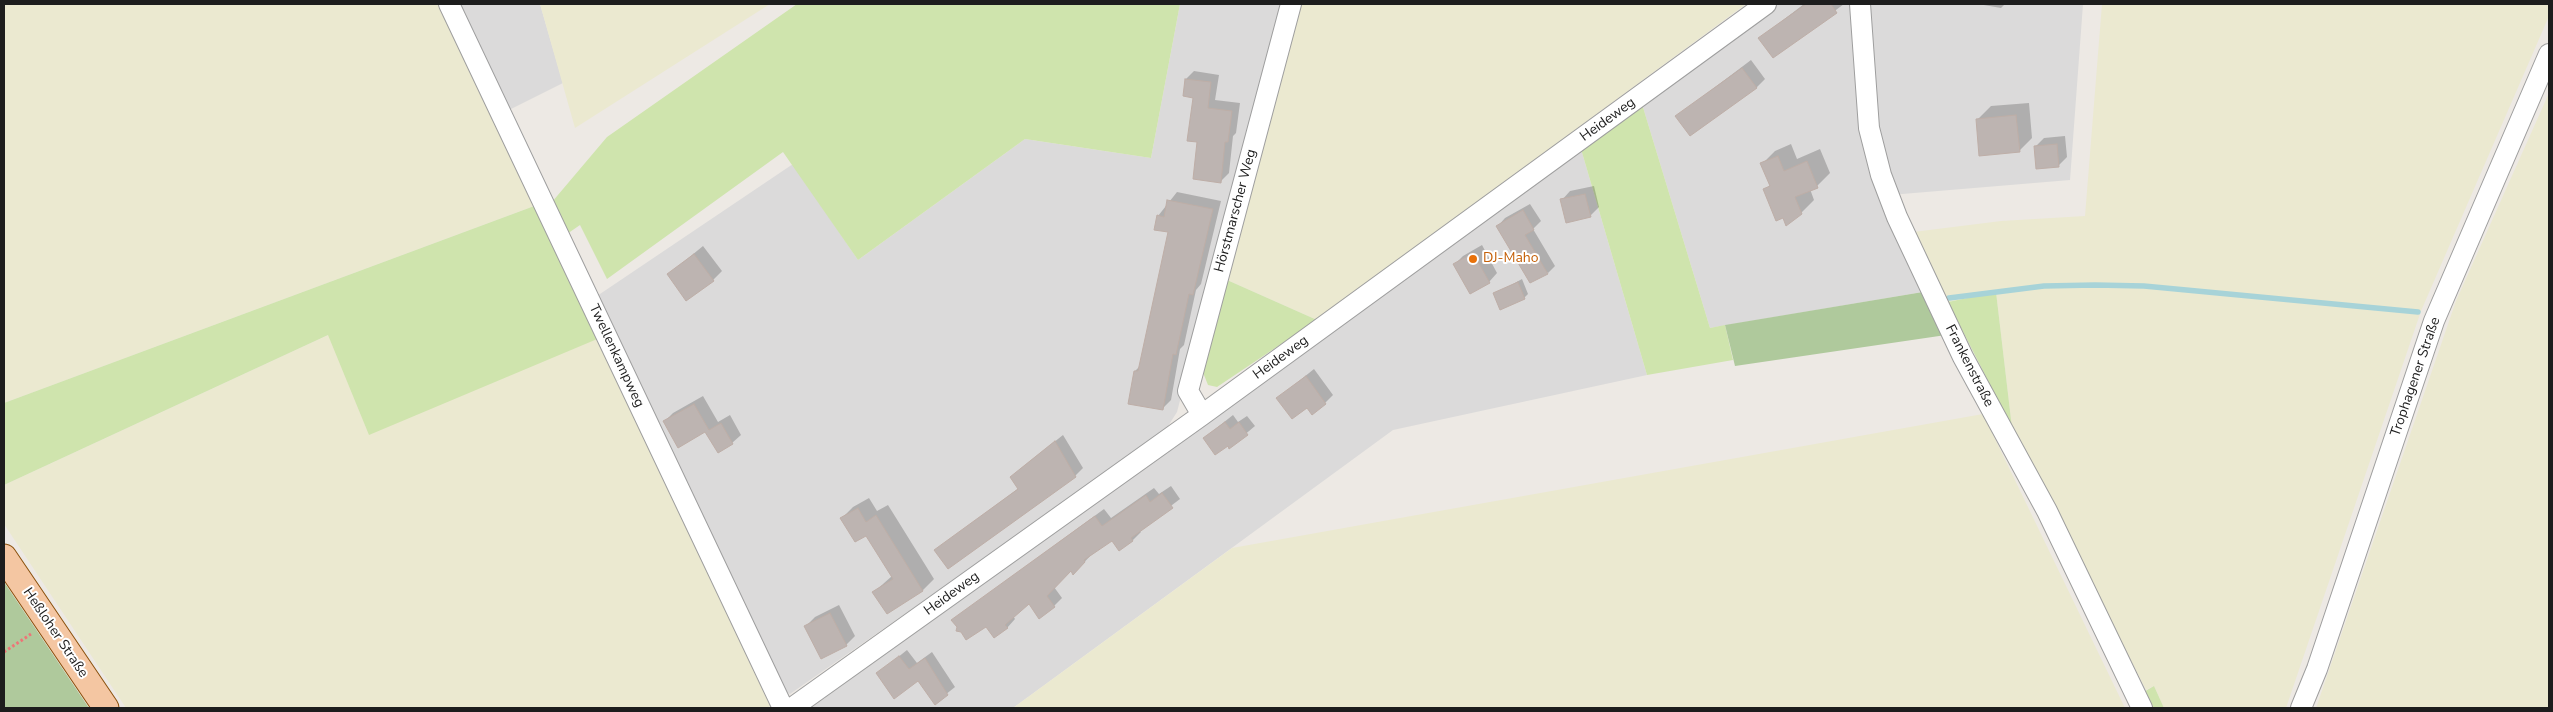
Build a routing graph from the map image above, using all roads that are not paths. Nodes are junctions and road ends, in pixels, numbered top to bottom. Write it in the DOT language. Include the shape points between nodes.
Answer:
graph roads {
  1 [pos="449,4"];
  2 [pos="1291,4"];
  3 [pos="1766,4"];
  4 [pos="1860,4"];
  5 [pos="2549,54"];
  6 [pos="1202,415"];
  7 [pos="4,557"];
  8 [pos="106,708"];
  9 [pos="783,708"];
  10 [pos="792,708"];
  11 [pos="2142,708"];
  12 [pos="2301,708"];
  1 -- 9 [label="street, Twellenkampweg"];
  2 -- 6 [label="street, Hörstmarscher Weg" via="1188,391"];
  3 -- 6 [label="street, Heideweg"];
  4 -- 11 [label="street, Frankenstraße" via="1869,128 1880,175 1896,217 1963,357 2047,510"];
  5 -- 12 [label="street, Trophagener Straße" via="2434,322"];
  6 -- 10 [label="street, Heideweg"];
  7 -- 8 [label="main road, Heßloher Straße"];
}
